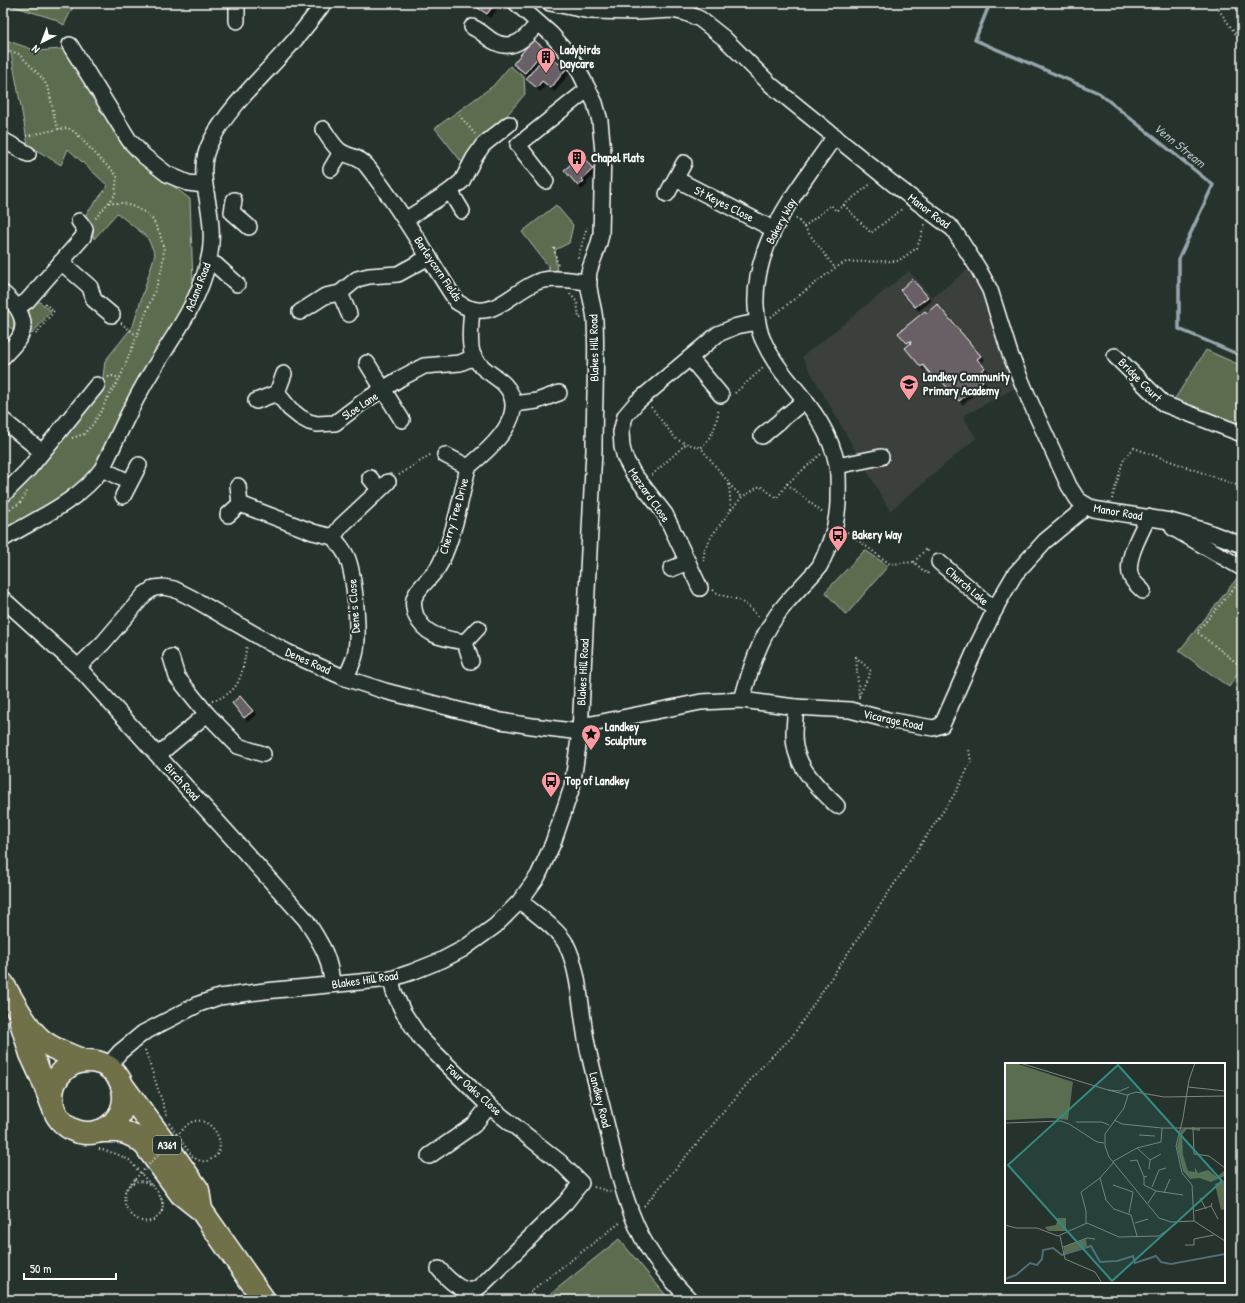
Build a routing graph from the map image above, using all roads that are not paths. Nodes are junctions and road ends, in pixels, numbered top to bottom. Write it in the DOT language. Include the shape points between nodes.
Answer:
graph roads {
  1 [pos="237,3"];
  2 [pos="324,3"];
  3 [pos="516,3"];
  4 [pos="550,3"];
  5 [pos="237,21"];
  6 [pos="538,23"];
  7 [pos="472,27"];
  8 [pos="70,45"];
  9 [pos="588,89"];
  10 [pos="509,124"];
  11 [pos="323,129"];
  12 [pos="835,136"];
  13 [pos="6,142"];
  14 [pos="341,152"];
  15 [pos="28,154"];
  16 [pos="684,163"];
  17 [pos="331,169"];
  18 [pos="676,179"];
  19 [pos="546,181"];
  20 [pos="204,185"];
  21 [pos="450,191"];
  22 [pos="667,194"];
  23 [pos="462,211"];
  24 [pos="211,218"];
  25 [pos="405,220"];
  26 [pos="249,227"];
  27 [pos="773,230"];
  28 [pos="83,235"];
  29 [pos="429,257"];
  30 [pos="61,262"];
  31 [pos="208,263"];
  32 [pos="589,282"];
  33 [pos="237,284"];
  34 [pos="3,293"];
  35 [pos="340,293"];
  36 [pos="18,307"];
  37 [pos="472,309"];
  38 [pos="300,312"];
  39 [pos="349,314"];
  40 [pos="112,315"];
  41 [pos="758,324"];
  42 [pos="1116,356"];
  43 [pos="3,357"];
  44 [pos="474,357"];
  45 [pos="690,358"];
  46 [pos="367,363"];
  47 [pos="284,374"];
  48 [pos="97,386"];
  49 [pos="384,390"];
  50 [pos="277,392"];
  51 [pos="559,393"];
  52 [pos="724,399"];
  53 [pos="256,400"];
  54 [pos="805,400"];
  55 [pos="514,404"];
  56 [pos="399,414"];
  57 [pos="3,420"];
  58 [pos="1242,434"];
  59 [pos="762,436"];
  60 [pos="42,452"];
  61 [pos="445,455"];
  62 [pos="881,457"];
  63 [pos="139,465"];
  64 [pos="837,466"];
  65 [pos="468,467"];
  66 [pos="102,469"];
  67 [pos="130,482"];
  68 [pos="379,483"];
  69 [pos="238,486"];
  70 [pos="3,495"];
  71 [pos="122,496"];
  72 [pos="240,504"];
  73 [pos="1086,505"];
  74 [pos="228,514"];
  75 [pos="1148,517"];
  76 [pos="1170,521"];
  77 [pos="333,537"];
  78 [pos="3,539"];
  79 [pos="1242,545"];
  80 [pos="939,562"];
  81 [pos="695,564"];
  82 [pos="1242,568"];
  83 [pos="671,569"];
  84 [pos="704,587"];
  85 [pos="1143,591"];
  86 [pos="3,599"];
  87 [pos="995,610"];
  88 [pos="478,628"];
  89 [pos="465,642"];
  90 [pos="171,657"];
  91 [pos="471,661"];
  92 [pos="78,667"];
  93 [pos="346,678"];
  94 [pos="742,700"];
  95 [pos="796,708"];
  96 [pos="204,711"];
  97 [pos="580,728"];
  98 [pos="263,754"];
  99 [pos="158,755"];
  100 [pos="837,806"];
  101 [pos="520,901"];
  102 [pos="391,979"];
  103 [pos="3,984"];
  104 [pos="332,984"];
  105 [pos="16,1008"];
  106 [pos="84,1061"];
  107 [pos="107,1067"];
  108 [pos="122,1085"];
  109 [pos="489,1106"];
  110 [pos="54,1109"];
  111 [pos="89,1137"];
  112 [pos="430,1156"];
  113 [pos="201,1210"];
  114 [pos="439,1269"];
  115 [pos="264,1300"];
  116 [pos="690,1300"];
  1 -- 5 [label="street"];
  2 -- 20 [label="street, Acland Road" via="220,126 210,142 204,159"];
  3 -- 6 [label="street, Blakes Hill Road"];
  4 -- 12 [label="street, Manor Road" via="590,11 672,10 700,19 724,38 771,85"];
  6 -- 7 [label="street" via="525,39 506,45 493,41"];
  6 -- 9 [label="street, Blakes Hill Road" via="565,50"];
  8 -- 20 [label="street" via="129,140 144,156 168,174 188,183"];
  9 -- 19 [label="street" via="518,145"];
  9 -- 32 [label="street, Blakes Hill Road" via="600,121 603,152 601,234"];
  10 -- 21 [label="street" via="483,144 462,181"];
  11 -- 14 [label="street, Barleycorn Fields"];
  12 -- 27 [label="street, Bakery Way"];
  12 -- 73 [label="street, Manor Road" via="953,229 990,290 1010,354 1069,486 1078,500"];
  13 -- 15 [label="street"];
  14 -- 17 [label="street"];
  14 -- 25 [label="street, Barleycorn Fields" via="364,163"];
  16 -- 18 [label="street"];
  18 -- 22 [label="street"];
  18 -- 27 [label="street, St Keyes Close"];
  20 -- 24 [label="street, Acland Road"];
  21 -- 23 [label="street"];
  21 -- 25 [label="street"];
  24 -- 26 [label="street" via="233,206"];
  24 -- 31 [label="street, Acland Road"];
  25 -- 29 [label="street, Barleycorn Fields"];
  27 -- 41 [label="street, Bakery Way" via="761,260 757,281"];
  28 -- 30 [label="street"];
  29 -- 35 [label="street" via="398,274 357,279"];
  29 -- 37 [label="street, Barleycorn Fields" via="457,302"];
  30 -- 36 [label="street" via="27,301"];
  30 -- 40 [label="street" via="90,288 94,300"];
  31 -- 33 [label="street" via="216,265"];
  31 -- 66 [label="street, Acland Road" via="190,311 141,390"];
  32 -- 37 [label="street, Barleycorn Fields" via="547,279 537,282 492,309"];
  32 -- 97 [label="street, Blakes Hill Road" via="595,319 596,364"];
  34 -- 36 [label="street"];
  35 -- 38 [label="street" via="325,296"];
  35 -- 39 [label="street"];
  36 -- 43 [label="street" via="21,334"];
  37 -- 44 [label="street" via="470,333"];
  41 -- 45 [label="street, Mazzard Close" via="737,326 718,334"];
  41 -- 54 [label="street, Bakery Way" via="762,340 774,361"];
  42 -- 58 [label="street, Bridge Court" via="1164,404"];
  44 -- 49 [label="street, Sloe Lane" via="460,363 424,366"];
  44 -- 55 [label="street" via="505,385"];
  45 -- 52 [label="street"];
  45 -- 81 [label="street, Mazzard Close" via="630,410 625,416 621,432 624,458 665,514"];
  46 -- 49 [label="street"];
  47 -- 50 [label="street"];
  48 -- 60 [label="street" via="60,439"];
  49 -- 50 [label="street, Sloe Lane" via="364,401 335,423 317,424 300,417"];
  49 -- 56 [label="street, Sloe Lane"];
  50 -- 53 [label="street"];
  51 -- 55 [label="street" via="537,401"];
  54 -- 59 [label="street"];
  54 -- 64 [label="street, Bakery Way" via="827,434"];
  55 -- 65 [label="street, Cherry Tree Drive" via="513,413 496,442"];
  57 -- 60 [label="street"];
  60 -- 70 [label="street"];
  61 -- 65 [label="street, Cherry Tree Drive"];
  62 -- 64 [label="street"];
  63 -- 67 [label="street"];
  64 -- 94 [label="street, Bakery Way" via="843,505 835,523 834,533 820,565 769,627"];
  65 -- 89 [label="street, Cherry Tree Drive" via="458,512 440,565 415,596 413,610 425,630 437,636"];
  66 -- 67 [label="street"];
  66 -- 78 [label="street, Acland Road" via="94,480 74,497"];
  67 -- 71 [label="street"];
  68 -- 77 [label="street"];
  69 -- 72 [label="street"];
  72 -- 74 [label="street"];
  72 -- 77 [label="street"];
  73 -- 75 [label="street, Manor Road" via="1093,509"];
  73 -- 87 [label="street, Vicarage Road" via="1045,541 1015,574"];
  75 -- 76 [label="street, Manor Road"];
  75 -- 85 [label="street" via="1129,568 1131,578"];
  76 -- 79 [label="street, Manor Road"];
  76 -- 82 [label="street" via="1173,528"];
  77 -- 93 [label="street, Dene's Close" via="346,556 352,573 354,592 357,628 355,655"];
  80 -- 87 [label="street, Church Lake"];
  81 -- 83 [label="street"];
  81 -- 84 [label="street, Mazzard Close"];
  86 -- 92 [label="street, Birch Road"];
  87 -- 95 [label="street, Vicarage Road" via="942,725 933,728 850,710"];
  88 -- 89 [label="street"];
  89 -- 91 [label="street"];
  90 -- 96 [label="street" via="177,678"];
  92 -- 93 [label="street, Denes Road" via="103,643 145,594 154,588 163,587 174,589 287,652"];
  92 -- 99 [label="street, Birch Road"];
  93 -- 97 [label="street, Denes Road" via="385,691 501,721 532,726"];
  94 -- 95 [label="street, Vicarage Road"];
  94 -- 97 [label="street, Vicarage Road" via="701,702"];
  95 -- 100 [label="street" via="794,736 798,758 805,771"];
  96 -- 98 [label="street" via="238,746"];
  96 -- 99 [label="street"];
  97 -- 101 [label="street, Blakes Hill Road" via="572,788 562,819 538,876"];
  99 -- 104 [label="street, Birch Road" via="306,920 322,945 330,966"];
  101 -- 102 [label="street, Blakes Hill Road" via="495,926 463,949 442,960"];
  101 -- 116 [label="street, Landkey Road" via="554,930 566,944 572,959 592,1069 631,1213 648,1248 669,1278"];
  102 -- 104 [label="street, Blakes Hill Road"];
  102 -- 109 [label="street, Four Oaks Close" via="403,1012 421,1039"];
  103 -- 105 [label="highway"];
  104 -- 107 [label="street, Blakes Hill Road" via="219,997 200,1004 138,1036"];
  105 -- 106 [label="highway" via="44,1042"];
  105 -- 110 [label="highway" via="31,1054"];
  106 -- 107 [label="highway" via="100,1063"];
  106 -- 110 [label="highway" via="69,1066 57,1078 52,1093"];
  107 -- 108 [label="highway"];
  108 -- 111 [label="highway" via="124,1101 118,1117 110,1125"];
  108 -- 113 [label="highway, A361" via="198,1190"];
  109 -- 112 [label="street" via="474,1125"];
  109 -- 114 [label="street, Four Oaks Close" via="560,1162 581,1183 566,1202 475,1289 460,1287"];
  110 -- 111 [label="highway" via="62,1123"];
  111 -- 113 [label="highway, A361" via="118,1131 140,1141 181,1194"];
  113 -- 115 [label="highway, A361"];
}
